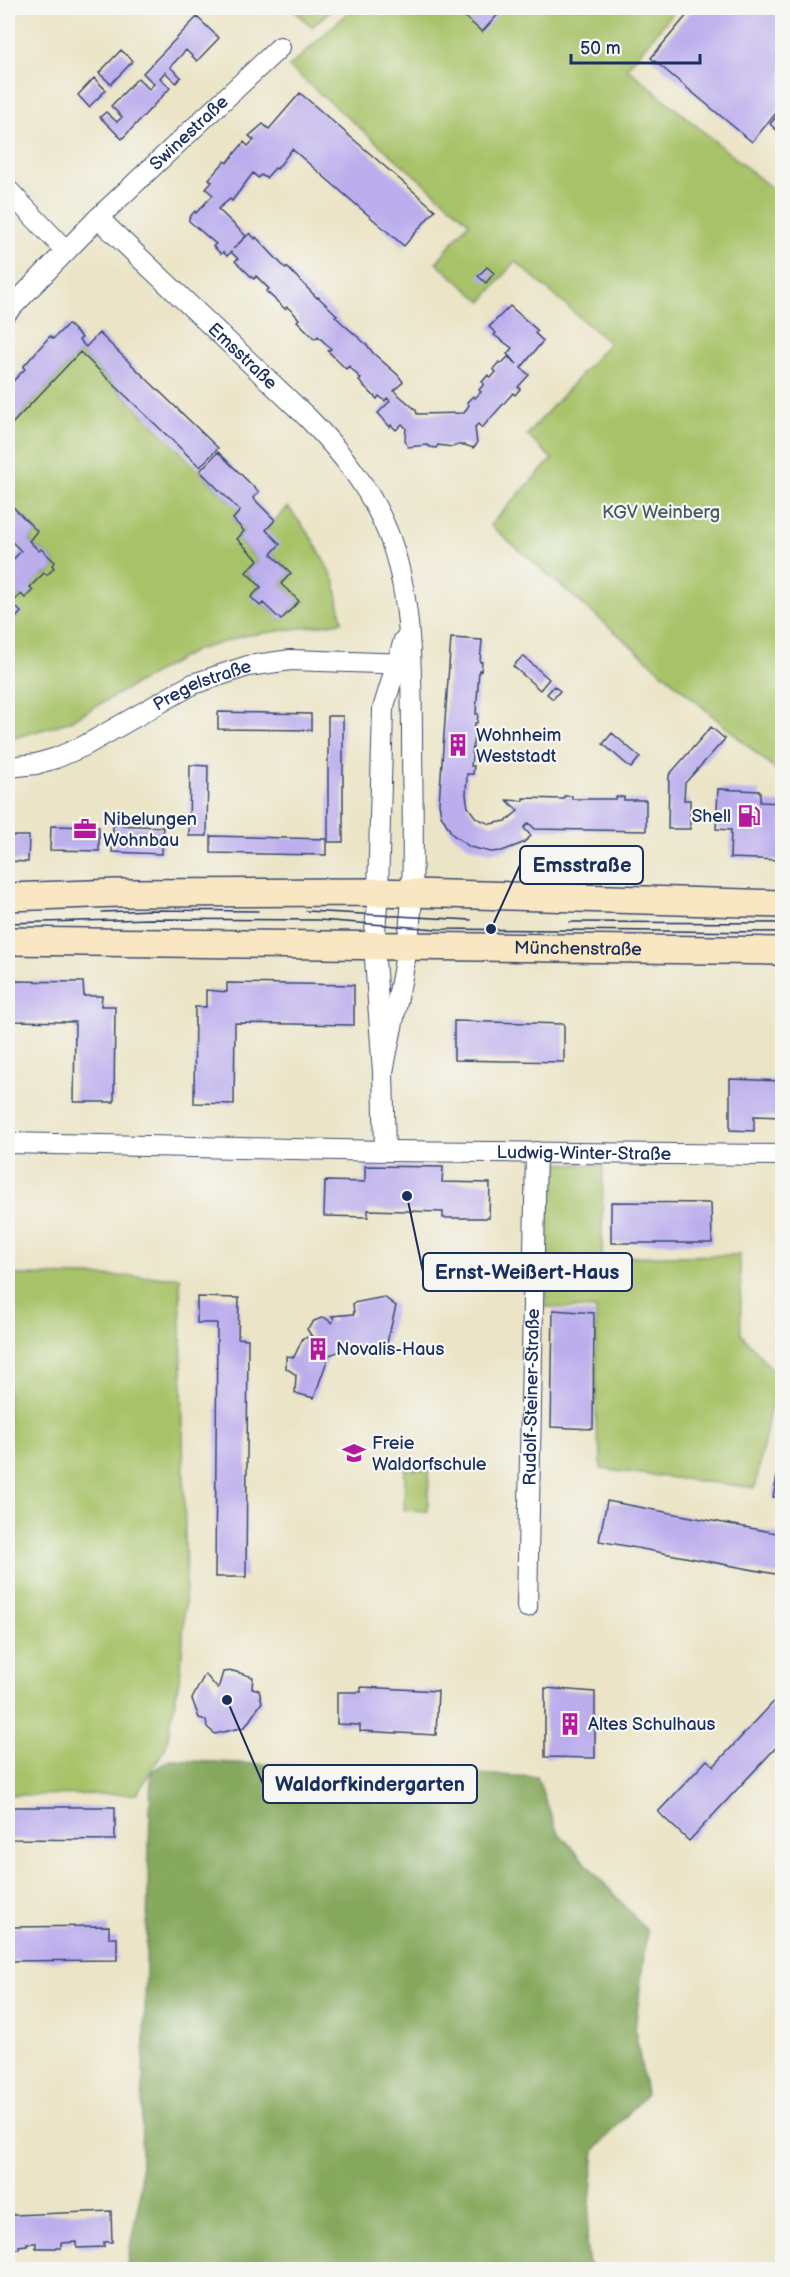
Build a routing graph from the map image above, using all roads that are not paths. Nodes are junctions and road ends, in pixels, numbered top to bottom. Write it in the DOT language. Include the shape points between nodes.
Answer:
graph roads {
  1 [pos="280,47"];
  2 [pos="8,190"];
  3 [pos="98,218"];
  4 [pos="66,251"];
  5 [pos="8,311"];
  6 [pos="404,663"];
  7 [pos="8,767"];
  8 [pos="378,892"];
  9 [pos="412,893"];
  10 [pos="8,897"];
  11 [pos="783,904"];
  12 [pos="8,940"];
  13 [pos="374,945"];
  14 [pos="407,946"];
  15 [pos="783,951"];
  16 [pos="383,1072"];
  17 [pos="8,1143"];
  18 [pos="385,1151"];
  19 [pos="536,1152"];
  20 [pos="783,1155"];
  21 [pos="527,1607"];
  1 -- 3 [label="street, Swinestraße"];
  2 -- 4 [label="street"];
  3 -- 4 [label="street"];
  3 -- 6 [label="street, Emsstraße" via="308,418 348,463 374,503 401,573 408,629"];
  4 -- 5 [label="street"];
  6 -- 7 [label="street, Pregelstraße" via="291,660 248,666 193,684 56,758"];
  6 -- 8 [label="street, Emsstraße" via="383,709"];
  6 -- 9 [label="street, Emsstraße"];
  8 -- 9 [label="main road"];
  8 -- 10 [label="main road"];
  8 -- 13 [label="street"];
  9 -- 11 [label="main road"];
  9 -- 14 [label="street, Emsstraße"];
  12 -- 13 [label="main road, Münchenstraße"];
  13 -- 14 [label="main road, Münchenstraße"];
  13 -- 16 [label="street"];
  14 -- 15 [label="main road, Münchenstraße"];
  14 -- 16 [label="street"];
  16 -- 18 [label="street"];
  17 -- 18 [label="street, Ludwig-Winter-Straße"];
  18 -- 19 [label="street, Ludwig-Winter-Straße"];
  19 -- 20 [label="street, Ludwig-Winter-Straße"];
  19 -- 21 [label="street, Rudolf-Steiner-Straße"];
}
